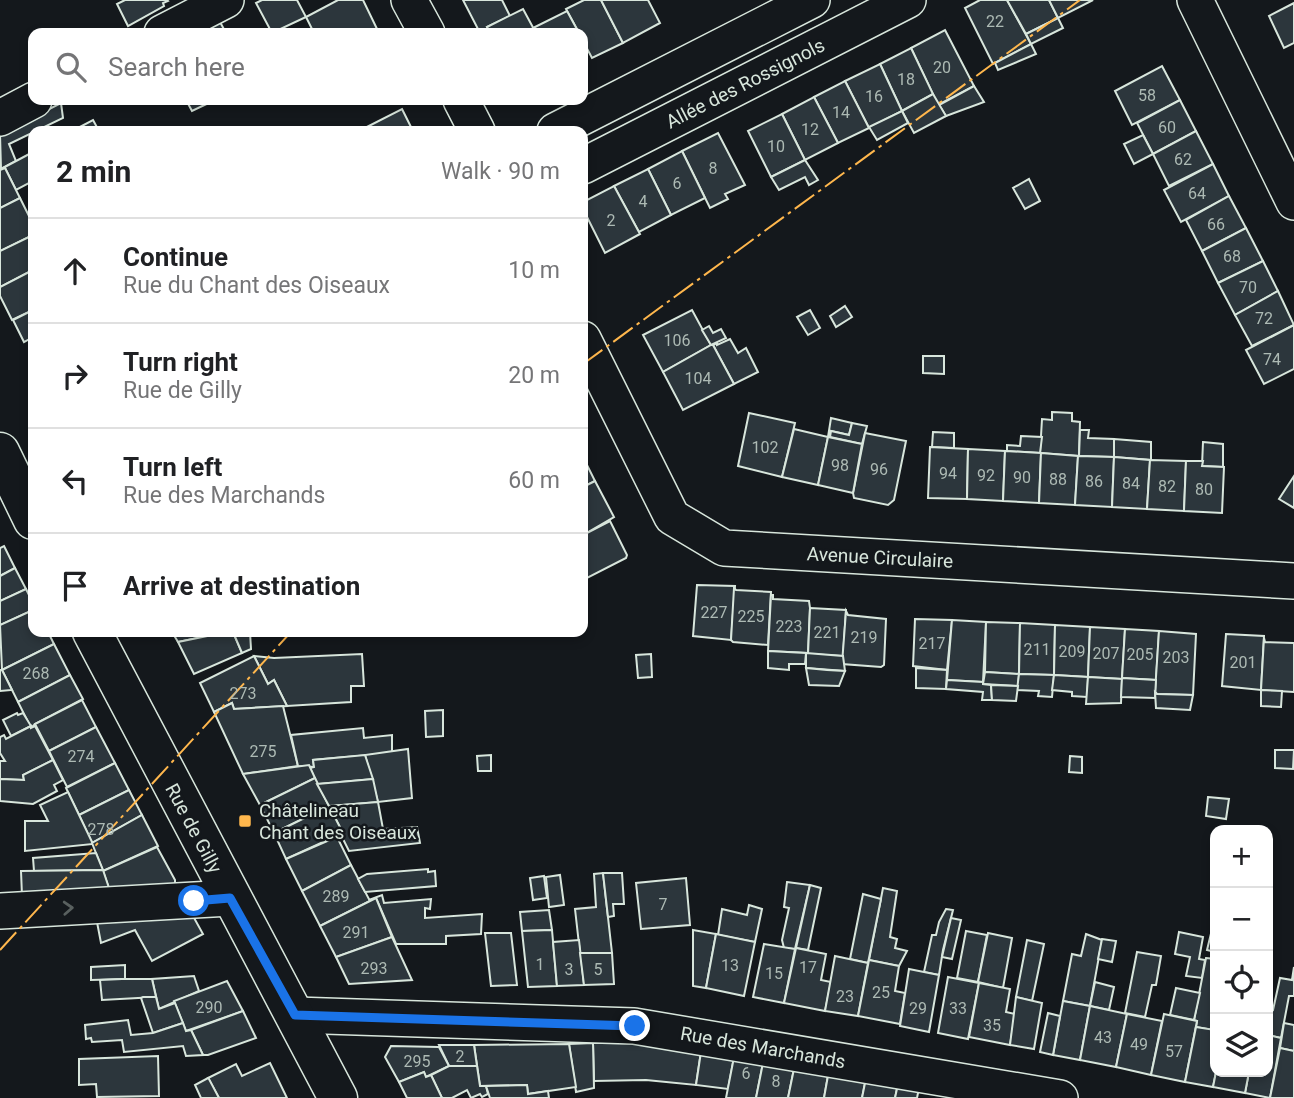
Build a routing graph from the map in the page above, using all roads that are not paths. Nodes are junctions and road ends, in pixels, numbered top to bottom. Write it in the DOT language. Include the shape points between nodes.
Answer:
graph roads {
  1 [pos="226,0"];
  2 [pos="410,0"];
  3 [pos="812,0"];
  4 [pos="908,0"];
  5 [pos="1195,0"];
  6 [pos="172,28"];
  7 [pos="424,28"];
  8 [pos="28,103"];
  9 [pos="464,105"];
  10 [pos="0,118"];
  11 [pos="474,126"];
  12 [pos="565,126"];
  13 [pos="588,163"];
  14 [pos="1294,202"];
  15 [pos="588,349"];
  16 [pos="0,452"];
  17 [pos="28,510"];
  18 [pos="1294,581"];
  19 [pos="95,637"];
  20 [pos="230,898"];
  21 [pos="0,911"];
  22 [pos="295,1015"];
  23 [pos="338,1098"];
  24 [pos="1060,1098"];
  1 -- 6 [label="street"];
  2 -- 7 [label="street"];
  3 -- 12 [label="street"];
  4 -- 13 [label="street, Allée des Rossignols"];
  5 -- 14 [label="street"];
  8 -- 10 [label="street"];
  9 -- 11 [label="street"];
  15 -- 18 [label="street, Avenue Circulaire" via="672,517 724,548"];
  16 -- 17 [label="main road"];
  19 -- 20 [label="main road, Rue de Gilly"];
  21 -- 20 [label="street, one-way"];
  20 -- 22 [label="main road, Rue de Gilly"];
  22 -- 23 [label="main road, Rue de Gilly"];
  22 -- 24 [label="street, Rue des Marchands" via="635,1026"];
}
